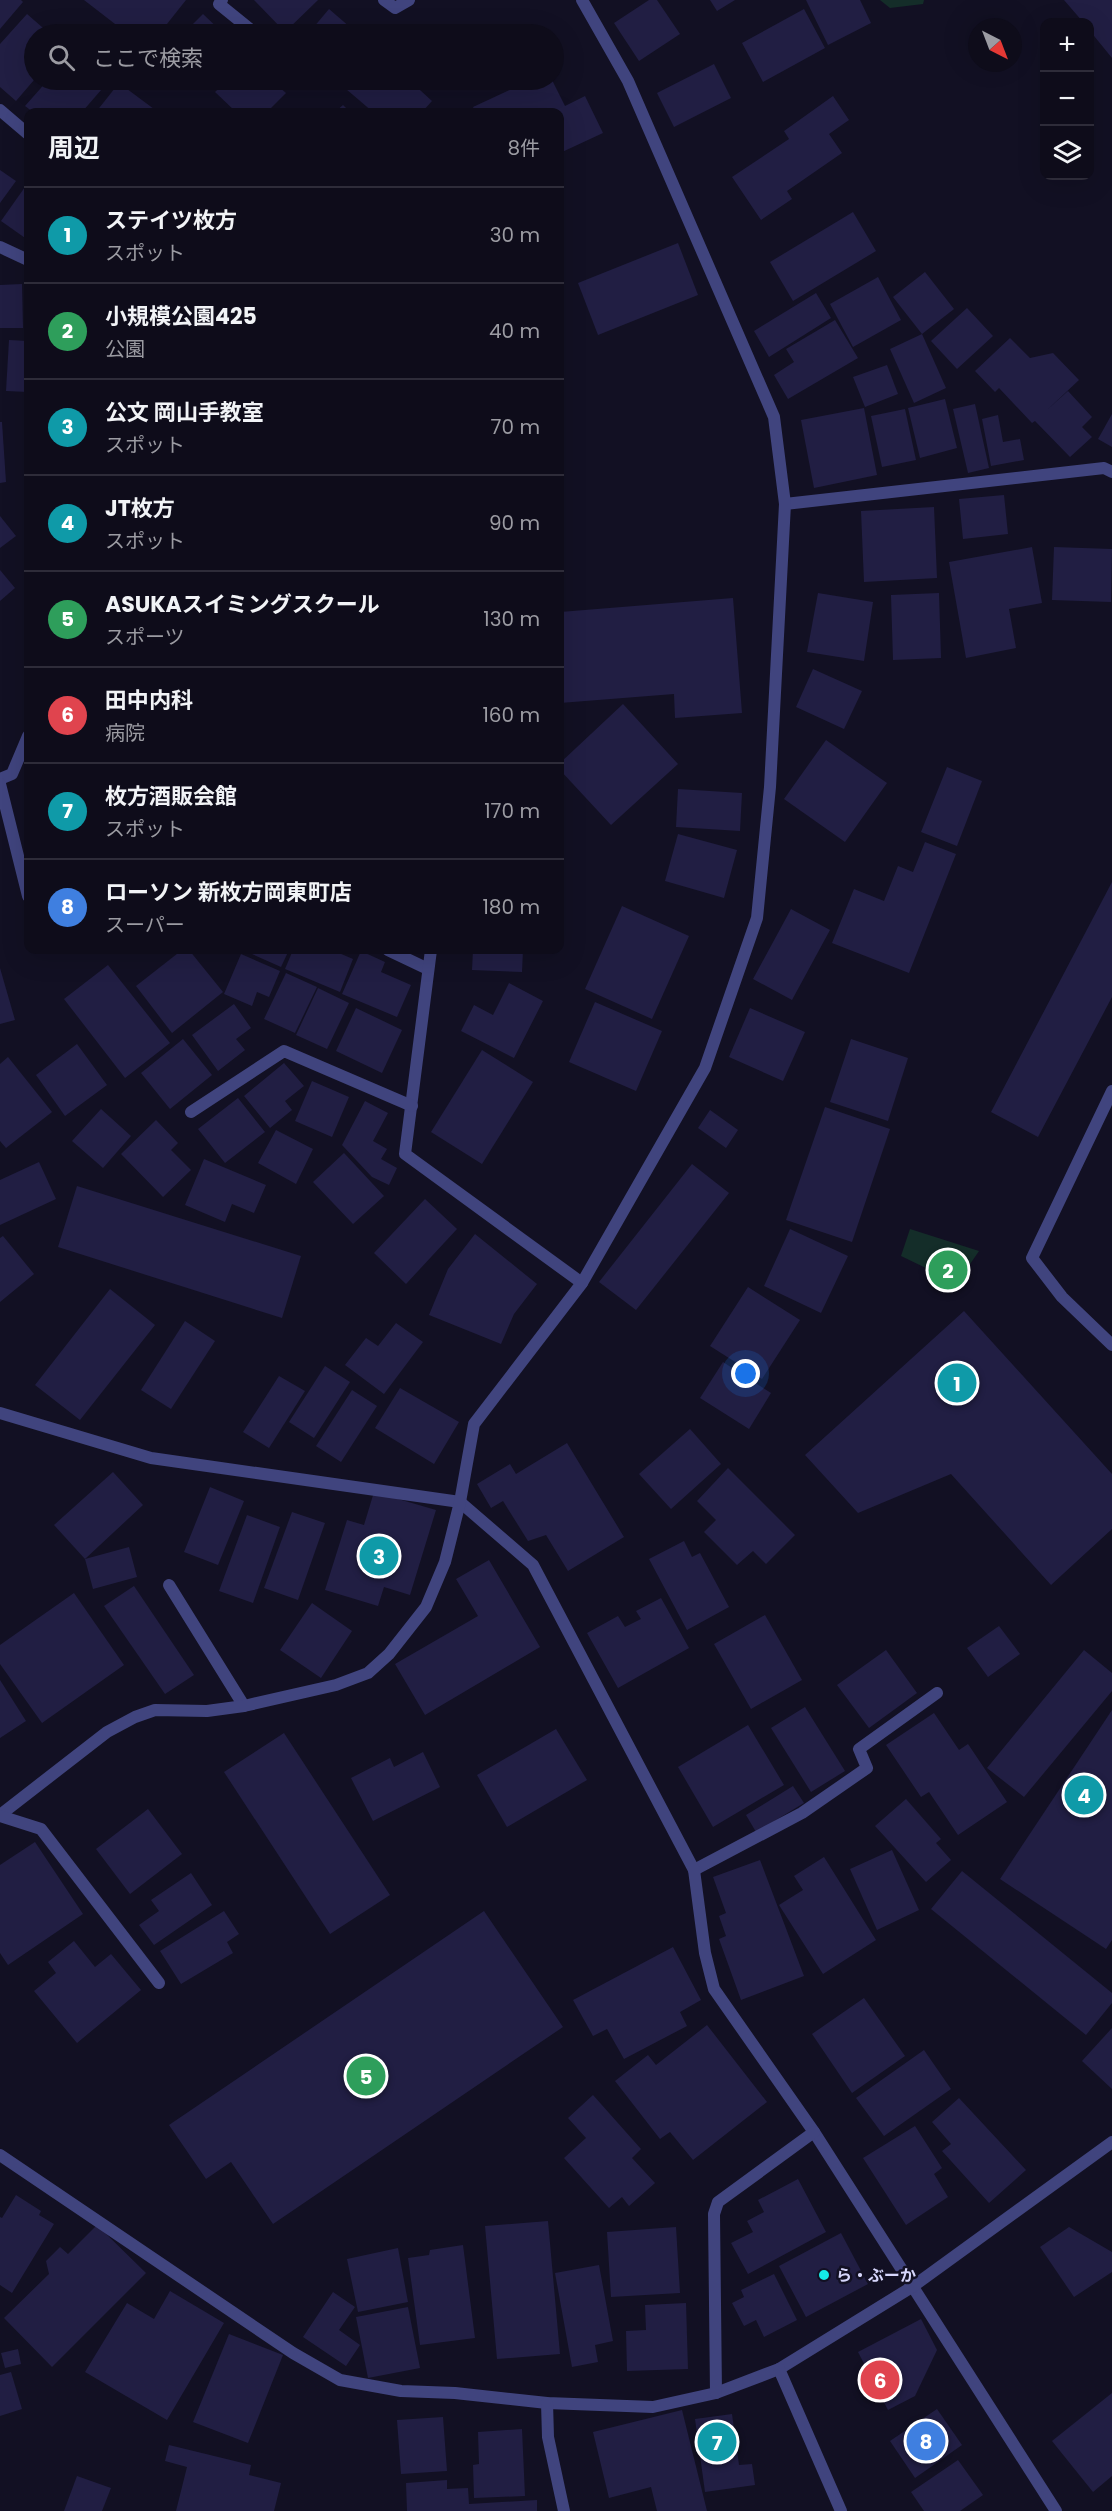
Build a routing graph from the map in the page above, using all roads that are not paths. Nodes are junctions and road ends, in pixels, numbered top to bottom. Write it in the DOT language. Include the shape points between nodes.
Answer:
graph roads {
  1 [pos="222,0"];
  2 [pos="384,0"];
  3 [pos="409,0"];
  4 [pos="582,0"];
  5 [pos="244,24"];
  6 [pos="0,110"];
  7 [pos="24,131"];
  8 [pos="0,247"];
  9 [pos="24,258"];
  10 [pos="1112,472"];
  11 [pos="785,504"];
  12 [pos="24,746"];
  13 [pos="0,779"];
  14 [pos="0,784"];
  15 [pos="24,880"];
  16 [pos="396,954"];
  17 [pos="430,954"];
  18 [pos="428,969"];
  19 [pos="1112,1091"];
  20 [pos="412,1106"];
  21 [pos="191,1112"];
  22 [pos="582,1283"];
  23 [pos="1112,1345"];
  24 [pos="0,1413"];
  25 [pos="460,1502"];
  26 [pos="169,1585"];
  27 [pos="937,1693"];
  28 [pos="244,1706"];
  29 [pos="0,1816"];
  30 [pos="694,1870"];
  31 [pos="159,1983"];
  32 [pos="814,2132"];
  33 [pos="1112,2142"];
  34 [pos="0,2155"];
  35 [pos="912,2287"];
  36 [pos="779,2369"];
  37 [pos="716,2392"];
  38 [pos="547,2403"];
  39 [pos="564,2511"];
  40 [pos="841,2511"];
  41 [pos="1056,2511"];
  1 -- 5 [label="street" via="219,4"];
  2 -- 3 [label="street" via="395,8"];
  4 -- 11 [label="street" via="628,81 774,417"];
  6 -- 7 [label="street"];
  8 -- 9 [label="street"];
  10 -- 11 [label="street" via="1104,468"];
  11 -- 22 [label="street" via="770,787 757,918 705,1068"];
  12 -- 13 [label="street" via="12,774"];
  14 -- 15 [label="street"];
  16 -- 18 [label="street"];
  17 -- 18 [label="street"];
  18 -- 20 [label="street"];
  19 -- 23 [label="street" via="1032,1258 1062,1297"];
  20 -- 21 [label="street" via="284,1051"];
  20 -- 22 [label="street" via="405,1154"];
  22 -- 25 [label="street" via="474,1424"];
  24 -- 25 [label="street" via="151,1458"];
  25 -- 28 [label="street" via="445,1562 426,1607 389,1654 368,1673 336,1685"];
  25 -- 30 [label="street" via="533,1565"];
  26 -- 28 [label="street"];
  27 -- 30 [label="street" via="859,1749 867,1768 802,1813"];
  28 -- 29 [label="street" via="207,1711 155,1710 135,1717 107,1732"];
  29 -- 31 [label="street" via="41,1829"];
  30 -- 32 [label="street" via="714,1989"];
  32 -- 35 [label="street"];
  32 -- 37 [label="street" via="718,2202 714,2214"];
  33 -- 35 [label="street"];
  34 -- 38 [label="street" via="293,2353 340,2380 401,2391"];
  35 -- 36 [label="street"];
  35 -- 41 [label="street"];
  36 -- 37 [label="street"];
  36 -- 40 [label="street"];
  37 -- 38 [label="street" via="653,2406"];
  38 -- 39 [label="street" via="548,2437"];
}
